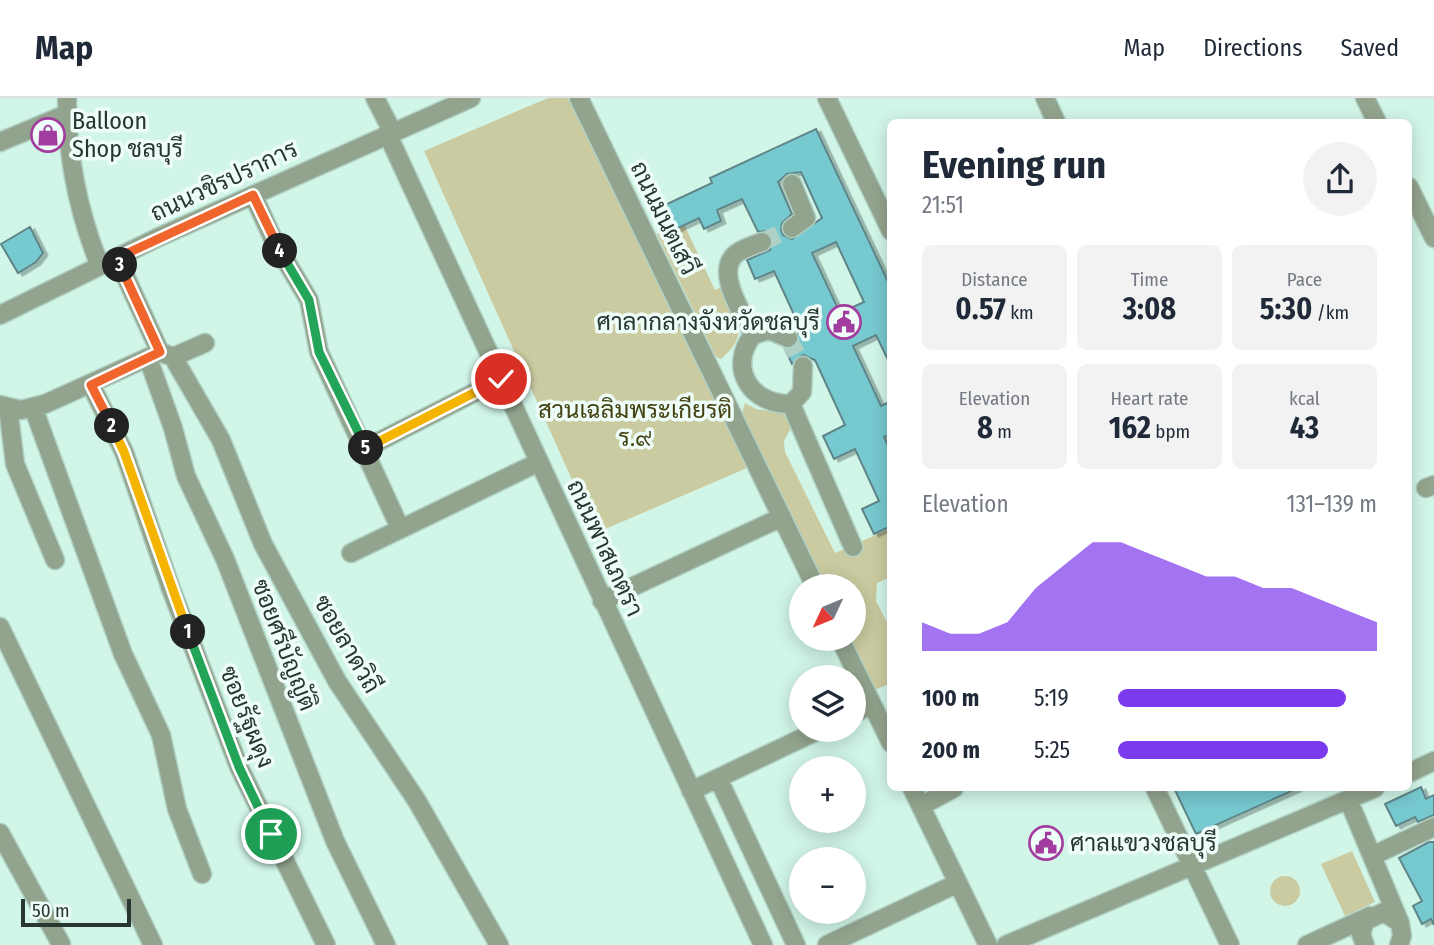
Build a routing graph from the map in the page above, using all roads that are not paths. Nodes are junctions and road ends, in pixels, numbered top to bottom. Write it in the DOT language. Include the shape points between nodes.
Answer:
graph roads {
  1 [pos="375,98"];
  2 [pos="471,98"];
  3 [pos="579,98"];
  4 [pos="827,98"];
  5 [pos="1045,98"];
  6 [pos="1365,98"];
  7 [pos="67,106"];
  8 [pos="1055,119"];
  9 [pos="1376,119"];
  10 [pos="389,132"];
  11 [pos="0,142"];
  12 [pos="792,184"];
  13 [pos="1412,193"];
  14 [pos="253,195"];
  15 [pos="887,223"];
  16 [pos="792,228"];
  17 [pos="1433,232"];
  18 [pos="762,242"];
  19 [pos="117,258"];
  20 [pos="100,266"];
  21 [pos="0,315"];
  22 [pos="753,335"];
  23 [pos="788,338"];
  24 [pos="205,343"];
  25 [pos="743,353"];
  26 [pos="160,356"];
  27 [pos="803,366"];
  28 [pos="712,374"];
  29 [pos="501,379"];
  30 [pos="91,385"];
  31 [pos="757,395"];
  32 [pos="727,404"];
  33 [pos="791,404"];
  34 [pos="4,406"];
  35 [pos="33,407"];
  36 [pos="364,449"];
  37 [pos="537,463"];
  38 [pos="782,517"];
  39 [pos="400,528"];
  40 [pos="853,547"];
  41 [pos="351,553"];
  42 [pos="55,560"];
  43 [pos="809,574"];
  44 [pos="602,601"];
  45 [pos="0,627"];
  46 [pos="846,651"];
  47 [pos="872,705"];
  48 [pos="866,708"];
  49 [pos="887,735"];
  50 [pos="794,742"];
  51 [pos="1434,761"];
  52 [pos="1412,771"];
  53 [pos="718,778"];
  54 [pos="691,791"];
  55 [pos="914,791"];
  56 [pos="948,791"];
  57 [pos="1156,791"];
  58 [pos="1350,795"];
  59 [pos="921,806"];
  60 [pos="1434,827"];
  61 [pos="0,833"];
  62 [pos="1372,856"];
  63 [pos="1191,864"];
  64 [pos="202,874"];
  65 [pos="958,883"];
  66 [pos="1370,916"];
  67 [pos="1402,936"];
  68 [pos="61,944"];
  69 [pos="153,945"];
  70 [pos="326,945"];
  71 [pos="386,945"];
  72 [pos="499,945"];
  73 [pos="763,945"];
  74 [pos="796,945"];
  75 [pos="827,945"];
  76 [pos="988,945"];
  77 [pos="1006,945"];
  78 [pos="1230,945"];
  79 [pos="1307,945"];
  80 [pos="1365,945"];
  1 -- 10 [label="street, ถนนพาสเภตรา"];
  2 -- 10 [label="street, ถนนวชิรปราการ"];
  3 -- 28 [label="street, ถนนมนตเสวี"];
  4 -- 15 [label="street"];
  5 -- 8 [label="street"];
  6 -- 9 [label="street"];
  7 -- 11 [label="street"];
  7 -- 20 [label="street" via="82,223"];
  10 -- 14 [label="street, ถนนวชิรปราการ"];
  10 -- 29 [label="street, ถนนพาสเภตรา"];
  12 -- 16 [label="street" via="806,218"];
  13 -- 17 [label="street"];
  14 -- 19 [label="street, ถนนวชิรปราการ"];
  14 -- 36 [label="street" via="309,300 319,352"];
  18 -- 22 [label="street" via="735,254 727,278"];
  19 -- 20 [label="street, ถนนวชิรปราการ"];
  19 -- 26 [label="street, ซอยลาดวิถี"];
  20 -- 21 [label="street, ถนนวชิรปราการ"];
  22 -- 23 [label="street" via="769,330"];
  22 -- 25 [label="street"];
  24 -- 26 [label="street"];
  25 -- 28 [label="street"];
  25 -- 31 [label="street" via="741,373"];
  26 -- 30 [label="street"];
  26 -- 71 [label="street, ซอยศรีบัญญัติ" via="186,476 225,559 334,841"];
  26 -- 72 [label="street, ซอยลาดวิถี" via="221,440 263,544 337,681 416,801"];
  27 -- 33 [label="street" via="802,392"];
  28 -- 32 [label="street, ถนนมนตเสวี"];
  29 -- 36 [label="street"];
  29 -- 37 [label="street, ถนนพาสเภตรา"];
  30 -- 35 [label="street"];
  30 -- 70 [label="street, ซอยรัฐผดุง" via="124,452 239,767"];
  31 -- 32 [label="street" via="747,394"];
  31 -- 33 [label="street"];
  32 -- 38 [label="street, ถนนมนตเสวี"];
  33 -- 40 [label="street"];
  34 -- 35 [label="street"];
  34 -- 42 [label="street" via="15,464"];
  35 -- 64 [label="street" via="123,654 161,735 177,809"];
  36 -- 39 [label="street"];
  37 -- 39 [label="street"];
  37 -- 44 [label="street, ถนนพาสเภตรา"];
  38 -- 43 [label="street, ถนนมนตเสวี"];
  38 -- 44 [label="street"];
  39 -- 41 [label="street"];
  44 -- 54 [label="street, ถนนพาสเภตรา"];
  45 -- 69 [label="street"];
  46 -- 47 [label="street"];
  47 -- 48 [label="street"];
  47 -- 49 [label="street"];
  50 -- 53 [label="street"];
  51 -- 52 [label="street"];
  53 -- 54 [label="street"];
  53 -- 74 [label="street"];
  54 -- 73 [label="street, ถนนพาสเภตรา"];
  55 -- 59 [label="street"];
  56 -- 59 [label="street"];
  57 -- 63 [label="street"];
  58 -- 62 [label="street"];
  58 -- 63 [label="street"];
  59 -- 65 [label="street"];
  60 -- 62 [label="street"];
  61 -- 68 [label="street"];
  62 -- 67 [label="street"];
  63 -- 77 [label="street"];
  63 -- 78 [label="street"];
  65 -- 75 [label="street"];
  65 -- 76 [label="street"];
  66 -- 67 [label="street" via="1384,912"];
  66 -- 79 [label="street"];
  66 -- 80 [label="street" via="1362,927"];
}
